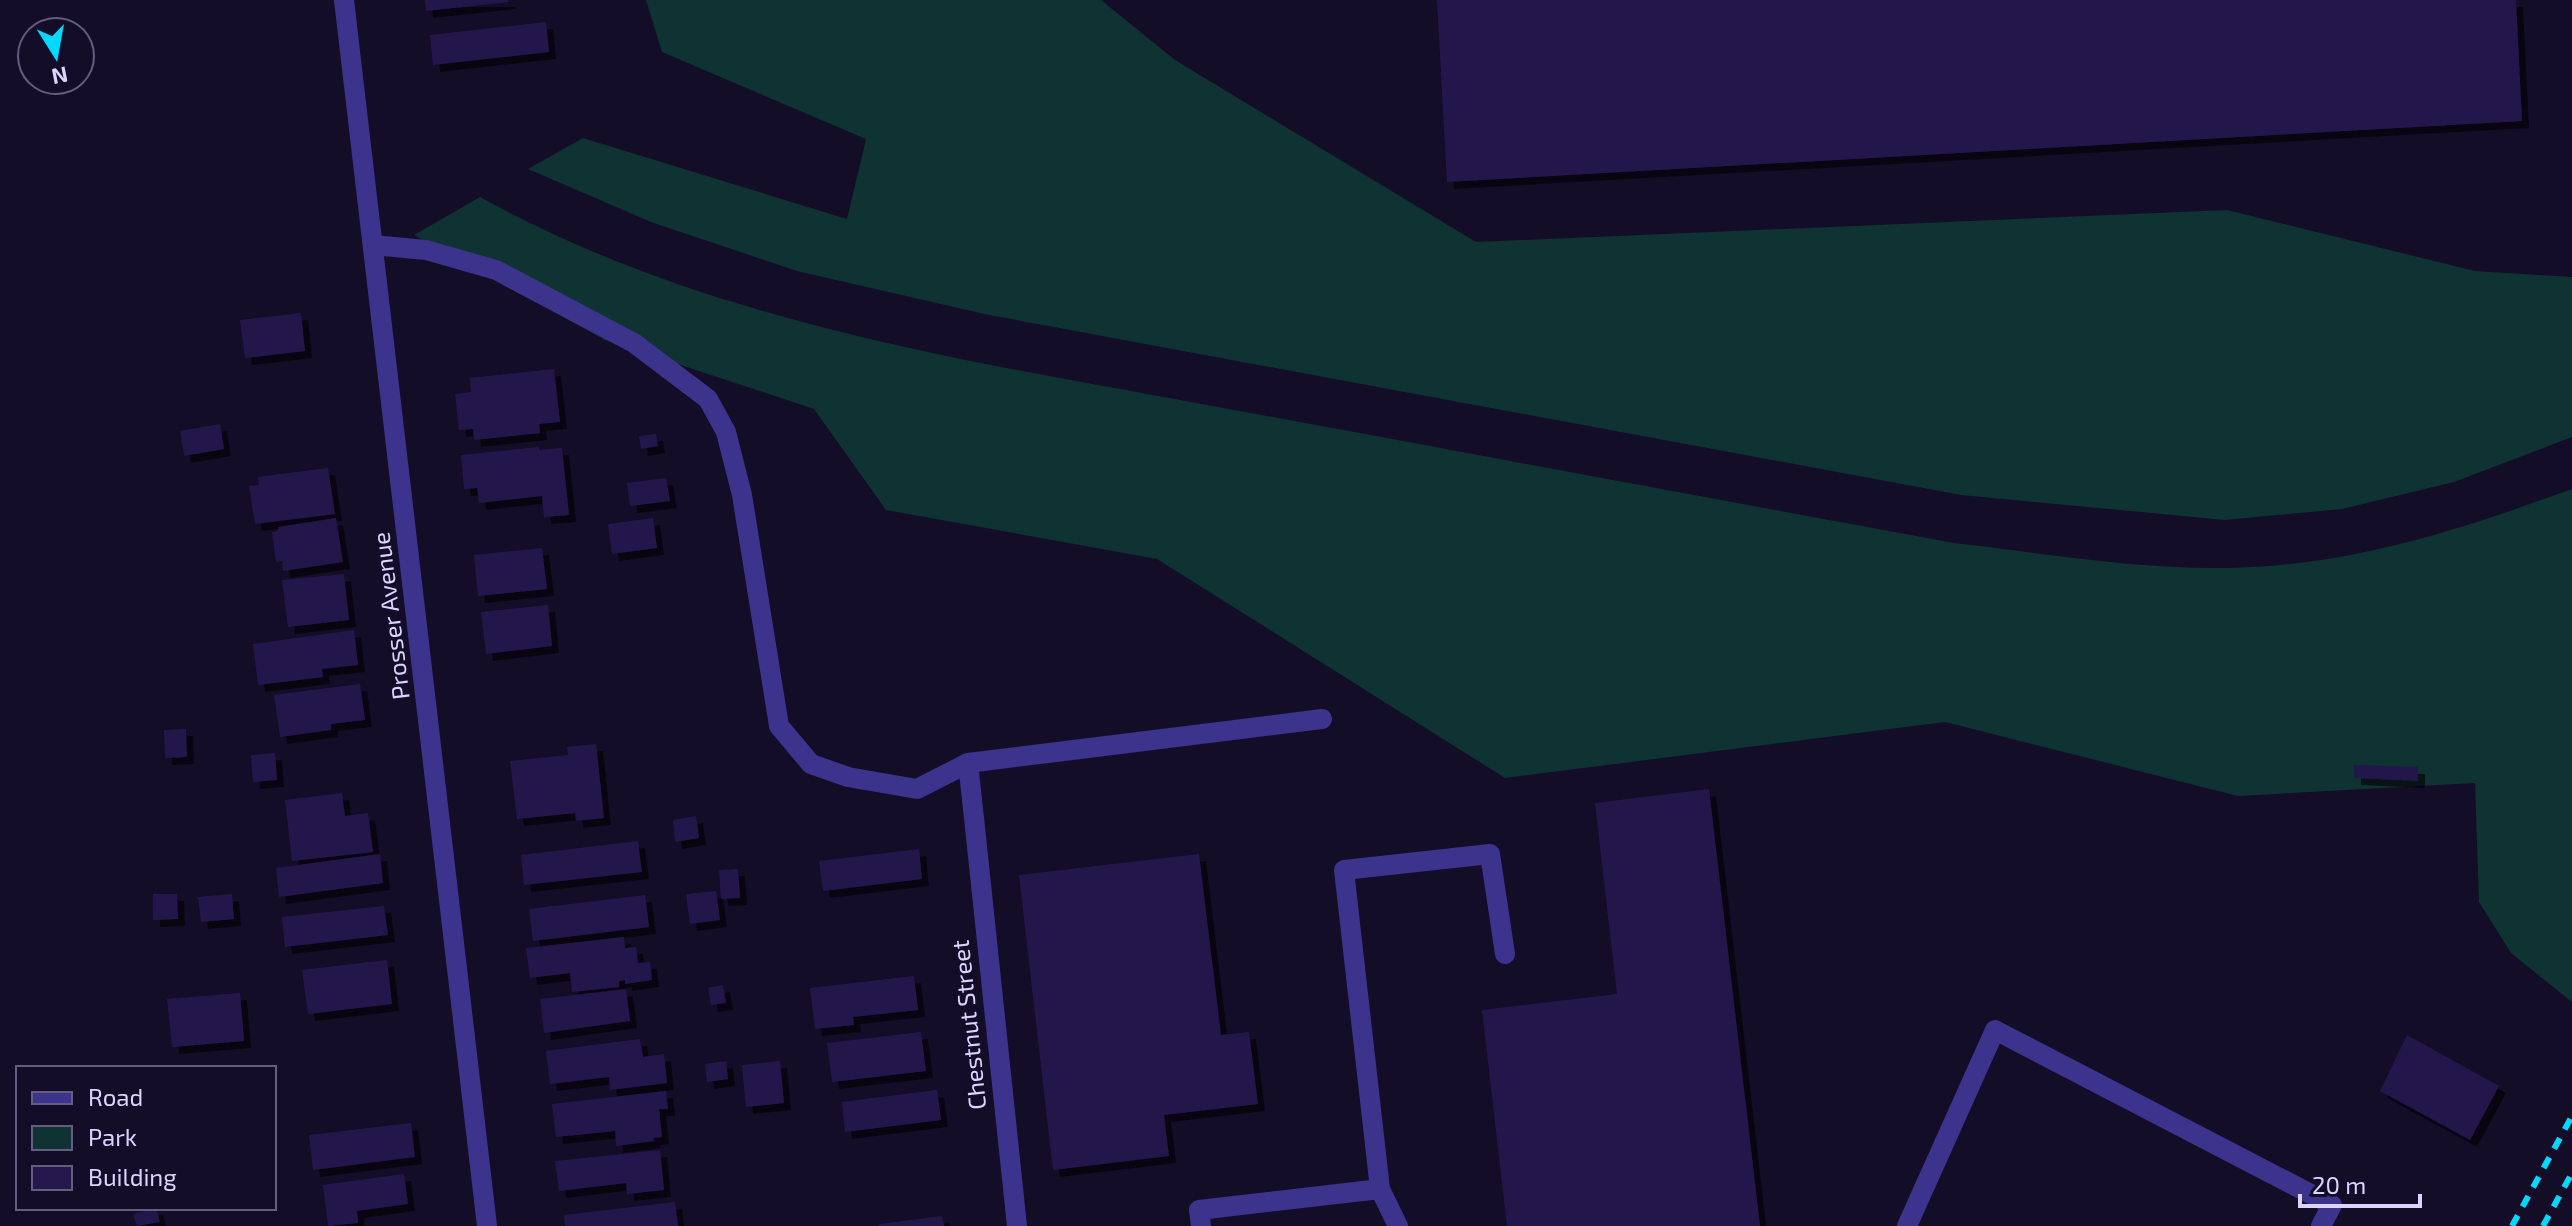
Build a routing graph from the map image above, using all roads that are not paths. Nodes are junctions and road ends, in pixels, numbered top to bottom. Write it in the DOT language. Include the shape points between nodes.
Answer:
graph roads {
  1 [pos="344,0"];
  2 [pos="373,245"];
  3 [pos="1322,719"];
  4 [pos="968,763"];
  5 [pos="1505,954"];
  6 [pos="1380,1189"];
  7 [pos="487,1226"];
  8 [pos="1017,1226"];
  9 [pos="1201,1226"];
  10 [pos="1398,1226"];
  11 [pos="1907,1226"];
  12 [pos="2321,1226"];
  1 -- 2 [label="street, Prosser Avenue"];
  2 -- 4 [label="street" via="426,250 496,270 634,343 708,399 726,432 742,495 779,726 811,764 848,777 917,789"];
  2 -- 7 [label="street, Prosser Avenue"];
  3 -- 4 [label="street"];
  4 -- 8 [label="street, Chestnut Street"];
  5 -- 6 [label="street" via="1490,854 1344,870"];
  6 -- 9 [label="street" via="1199,1210"];
  6 -- 10 [label="street"];
  11 -- 12 [label="street" via="1995,1030 2332,1205"];
}
